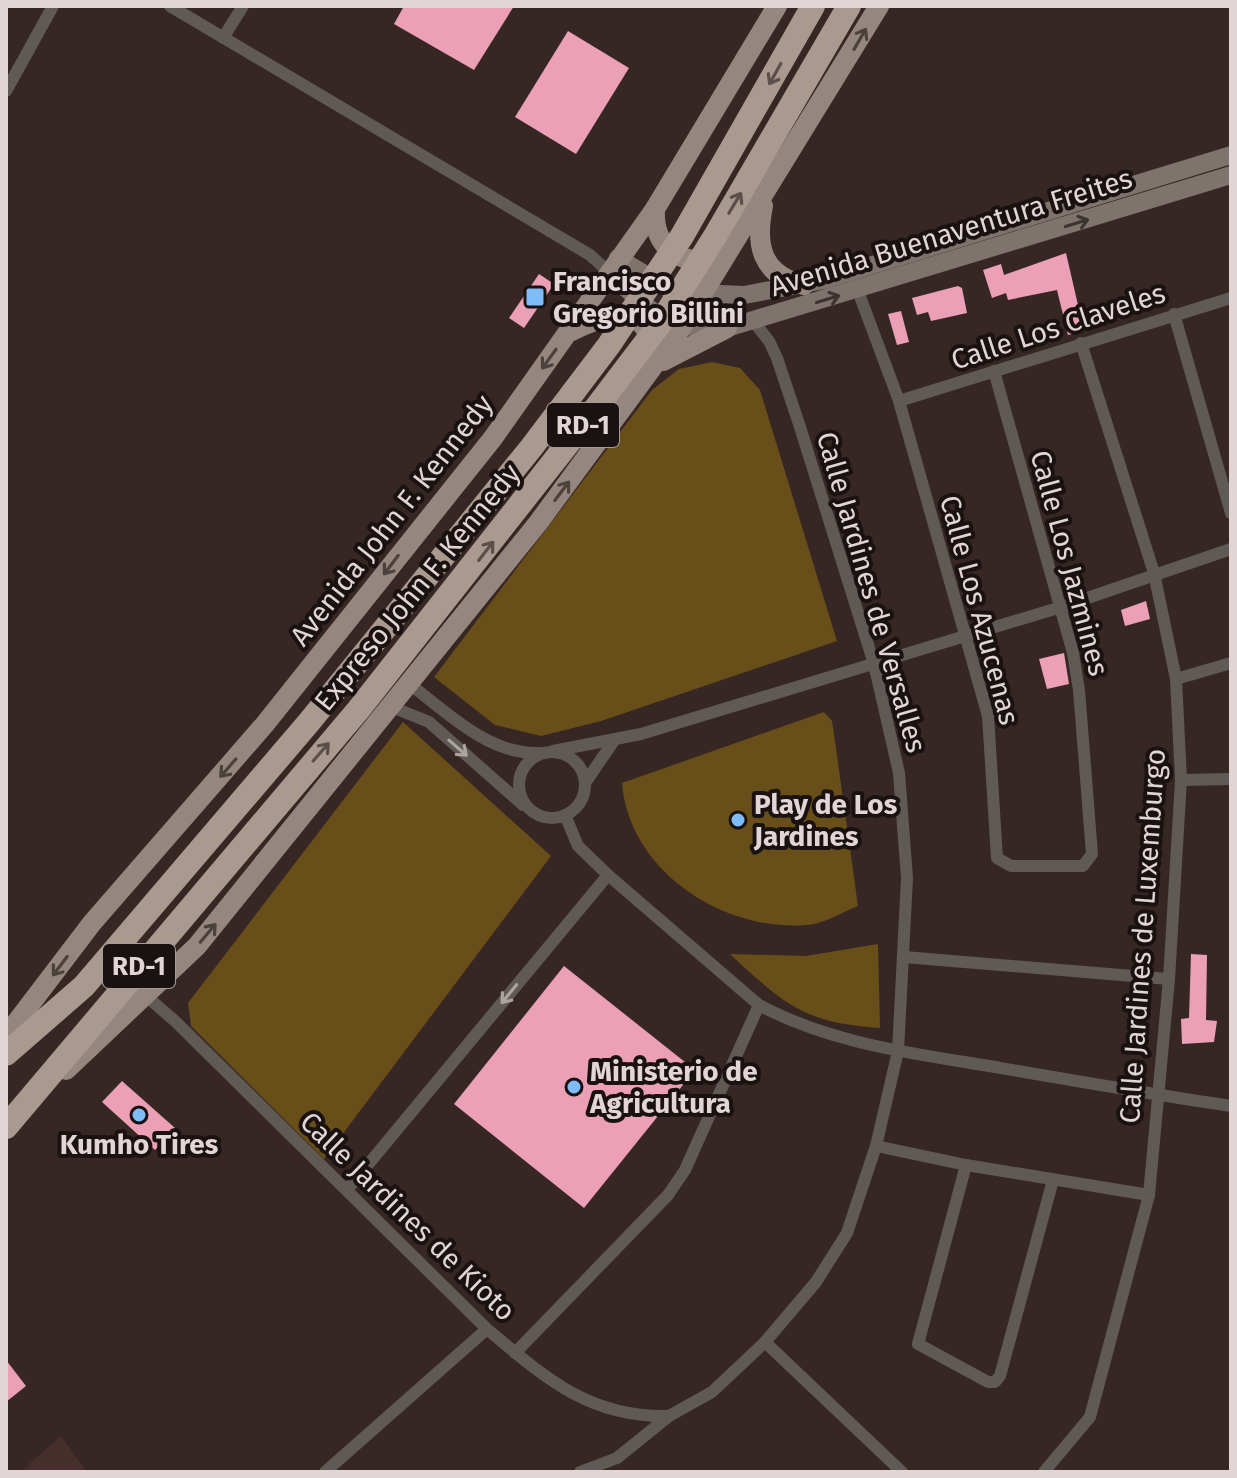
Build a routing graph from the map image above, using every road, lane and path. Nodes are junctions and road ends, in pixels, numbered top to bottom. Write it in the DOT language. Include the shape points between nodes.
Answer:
graph roads {
  1 [pos="53,6"];
  2 [pos="170,6"];
  3 [pos="243,6"];
  4 [pos="777,6"];
  5 [pos="813,6"];
  6 [pos="849,6"];
  7 [pos="879,6"];
  8 [pos="223,38"];
  9 [pos="6,91"];
  10 [pos="1231,155"];
  11 [pos="1231,175"];
  12 [pos="766,193"];
  13 [pos="655,209"];
  14 [pos="728,253"];
  15 [pos="614,265"];
  16 [pos="804,285"];
  17 [pos="858,291"];
  18 [pos="703,293"];
  19 [pos="1231,298"];
  20 [pos="1174,314"];
  21 [pos="754,322"];
  22 [pos="682,327"];
  23 [pos="727,328"];
  24 [pos="568,333"];
  25 [pos="1081,343"];
  26 [pos="994,371"];
  27 [pos="650,372"];
  28 [pos="899,401"];
  29 [pos="1231,513"];
  30 [pos="1231,549"];
  31 [pos="1154,573"];
  32 [pos="1058,608"];
  33 [pos="964,636"];
  34 [pos="1231,663"];
  35 [pos="874,664"];
  36 [pos="1176,679"];
  37 [pos="411,685"];
  38 [pos="392,707"];
  39 [pos="613,742"];
  40 [pos="548,752"];
  41 [pos="1231,779"];
  42 [pos="1181,780"];
  43 [pos="585,783"];
  44 [pos="528,809"];
  45 [pos="565,815"];
  46 [pos="1087,863"];
  47 [pos="608,875"];
  48 [pos="904,957"];
  49 [pos="1169,979"];
  50 [pos="145,995"];
  51 [pos="759,1005"];
  52 [pos="6,1036"];
  53 [pos="898,1051"];
  54 [pos="6,1054"];
  55 [pos="1157,1095"];
  56 [pos="1231,1106"];
  57 [pos="8,1124"];
  58 [pos="876,1146"];
  59 [pos="966,1165"];
  60 [pos="1053,1180"];
  61 [pos="347,1190"];
  62 [pos="1149,1195"];
  63 [pos="487,1329"];
  64 [pos="765,1342"];
  65 [pos="515,1353"];
  66 [pos="669,1416"];
  67 [pos="325,1472"];
  68 [pos="580,1472"];
  69 [pos="902,1472"];
  70 [pos="1044,1472"];
  1 -- 9 [label="street"];
  2 -- 8 [label="street"];
  3 -- 8 [label="street"];
  4 -- 13 [label="main road, Avenida John F. Kennedy / RD-1"];
  5 -- 54 [label="highway, Expreso John F. Kennedy / RD-1, one-way" via="682,236 531,448 84,986"];
  57 -- 6 [label="highway, Expreso John F. Kennedy / RD-1, one-way" via="443,605 659,325"];
  12 -- 7 [label="main road, RD-1, one-way"];
  8 -- 15 [label="street"];
  10 -- 16 [label="main road, Avenida Buenaventura Freites"];
  17 -- 11 [label="main road, Avenida Buenaventura Freites, one-way"];
  12 -- 14 [label="main road, RD-1"];
  12 -- 16 [label="main road" via="761,250 776,273"];
  13 -- 14 [label="main road" via="657,235 678,257 704,260"];
  13 -- 15 [label="main road, Avenida John F. Kennedy / RD-1"];
  14 -- 18 [label="main road, RD-1"];
  15 -- 18 [label="main road, Avenida Buenaventura Freites" via="674,292"];
  15 -- 22 [label="main road, Avenida Buenaventura Freites" via="655,316"];
  15 -- 24 [label="main road, Avenida John F. Kennedy / RD-1"];
  16 -- 18 [label="main road, Avenida Buenaventura Freites" via="744,295"];
  21 -- 17 [label="main road, Avenida Buenaventura Freites, one-way"];
  17 -- 28 [label="street, Calle Los Azucenas"];
  18 -- 22 [label="main road, RD-1"];
  19 -- 20 [label="street, Calle Los Claveles"];
  20 -- 25 [label="street, Calle Los Claveles"];
  20 -- 29 [label="street"];
  21 -- 23 [label="main road, Avenida Buenaventura Freites"];
  21 -- 35 [label="street, Calle Jardines de Versalles" via="777,358"];
  22 -- 23 [label="main road, Avenida Buenaventura Freites"];
  22 -- 27 [label="main road, RD-1"];
  23 -- 27 [label="main road"];
  24 -- 27 [label="main road" via="607,315 631,319 650,344"];
  24 -- 52 [label="main road, Avenida John F. Kennedy / RD-1, one-way" via="354,615 92,923"];
  25 -- 26 [label="street, Calle Los Claveles"];
  25 -- 31 [label="street, Calle Jardines de Luxemburgo"];
  26 -- 28 [label="street, Calle Los Claveles"];
  26 -- 32 [label="street, Calle Los Jazmines"];
  37 -- 27 [label="main road, RD-1, one-way"];
  28 -- 33 [label="street, Calle Los Azucenas"];
  30 -- 31 [label="street"];
  31 -- 32 [label="street"];
  31 -- 36 [label="street, Calle Jardines de Luxemburgo"];
  32 -- 33 [label="street"];
  32 -- 46 [label="street, Calle Los Jazmines" via="1079,690 1092,854"];
  33 -- 35 [label="street"];
  33 -- 46 [label="street, Calle Los Azucenas" via="988,716 997,858 1011,866"];
  34 -- 36 [label="street"];
  35 -- 39 [label="street"];
  35 -- 48 [label="street, Calle Jardines de Versalles" via="899,773 907,878"];
  36 -- 42 [label="street, Calle Jardines de Luxemburgo"];
  37 -- 38 [label="main road, RD-1"];
  37 -- 40 [label="street" via="481,736 523,753"];
  38 -- 44 [label="street, one-way" via="429,722"];
  50 -- 38 [label="main road, RD-1, one-way" via="197,946"];
  39 -- 40 [label="street"];
  39 -- 43 [label="street"];
  40 -- 43 [label="street" via="563,753 579,765"];
  40 -- 44 [label="street" via="532,758 519,777"];
  41 -- 42 [label="street"];
  42 -- 49 [label="street, Calle Jardines de Luxemburgo"];
  43 -- 45 [label="street" via="580,802"];
  44 -- 45 [label="street" via="545,818"];
  45 -- 47 [label="street" via="578,846"];
  47 -- 51 [label="street"];
  47 -- 61 [label="street, one-way"];
  48 -- 49 [label="street"];
  48 -- 53 [label="street, Calle Jardines de Versalles"];
  49 -- 55 [label="street, Calle Jardines de Luxemburgo"];
  50 -- 57 [label="main road, RD-1"];
  50 -- 61 [label="street, Calle Jardines de Kioto"];
  51 -- 53 [label="street" via="837,1037"];
  51 -- 65 [label="street" via="685,1170 668,1195"];
  53 -- 55 [label="street"];
  53 -- 58 [label="street, Calle Jardines de Versalles"];
  55 -- 56 [label="street"];
  55 -- 62 [label="street, Calle Jardines de Luxemburgo"];
  58 -- 59 [label="street"];
  58 -- 64 [label="street, Calle Jardines de Versalles" via="847,1233 816,1282"];
  59 -- 60 [label="street"];
  59 -- 60 [label="street" via="918,1344 988,1382 1000,1376"];
  60 -- 62 [label="street"];
  61 -- 63 [label="street, Calle Jardines de Kioto"];
  62 -- 70 [label="street, Calle Jardines de Luxemburgo" via="1090,1417"];
  63 -- 65 [label="street, Calle Jardines de Kioto"];
  63 -- 67 [label="street"];
  64 -- 66 [label="street, Calle Jardines de Versalles" via="712,1392"];
  64 -- 69 [label="street"];
  65 -- 66 [label="street, Calle Jardines de Kioto" via="560,1387 614,1412"];
  66 -- 68 [label="street, Calle Jardines de Versalles" via="617,1458"];
}
